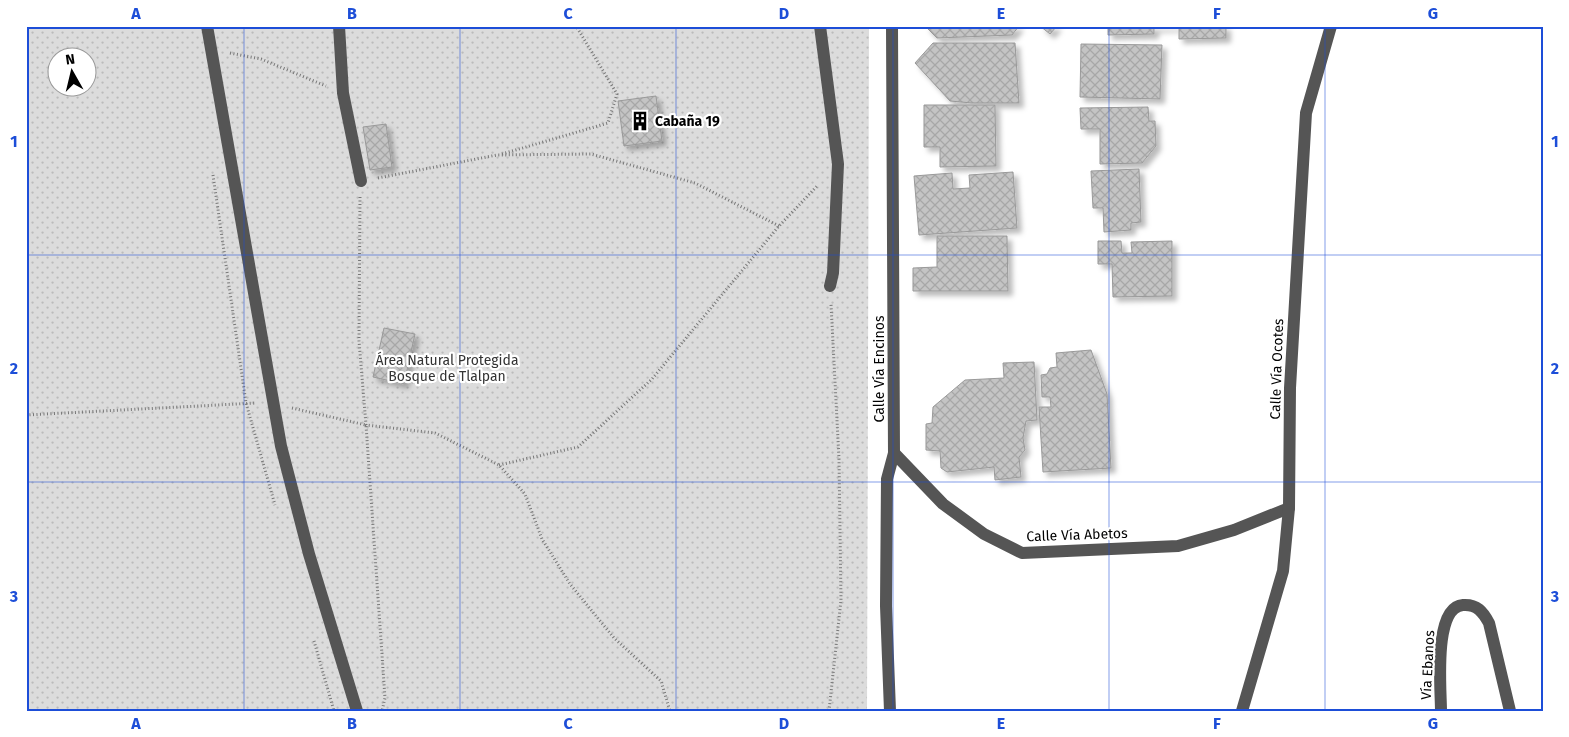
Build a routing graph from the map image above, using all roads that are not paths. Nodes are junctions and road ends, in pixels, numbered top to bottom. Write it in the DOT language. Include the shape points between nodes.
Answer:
graph roads {
  1 [pos="207,26"];
  2 [pos="339,26"];
  3 [pos="820,26"];
  4 [pos="892,26"];
  5 [pos="1331,26"];
  6 [pos="361,181"];
  7 [pos="830,286"];
  8 [pos="894,453"];
  9 [pos="1289,508"];
  10 [pos="357,711"];
  11 [pos="890,711"];
  12 [pos="1242,711"];
  13 [pos="1441,711"];
  14 [pos="1510,711"];
  1 -- 10 [label="street" via="282,446 309,554"];
  2 -- 6 [label="street" via="342,93"];
  3 -- 7 [label="street" via="838,164 834,273"];
  4 -- 8 [label="street, Calle Vía Encinos"];
  5 -- 9 [label="street, Calle Vía Ocotes" via="1306,114 1290,388"];
  8 -- 9 [label="street, Calle Vía Abetos" via="942,504 984,534 1022,553 1178,546 1234,530"];
  8 -- 11 [label="street, Calle Vía Encinos" via="887,479 886,666"];
  9 -- 12 [label="street, Calle Vía Ocotes" via="1283,571"];
  13 -- 14 [label="street, Vía Ebanos" via="1444,628 1450,612 1458,605 1471,605 1482,611 1490,623"];
}
